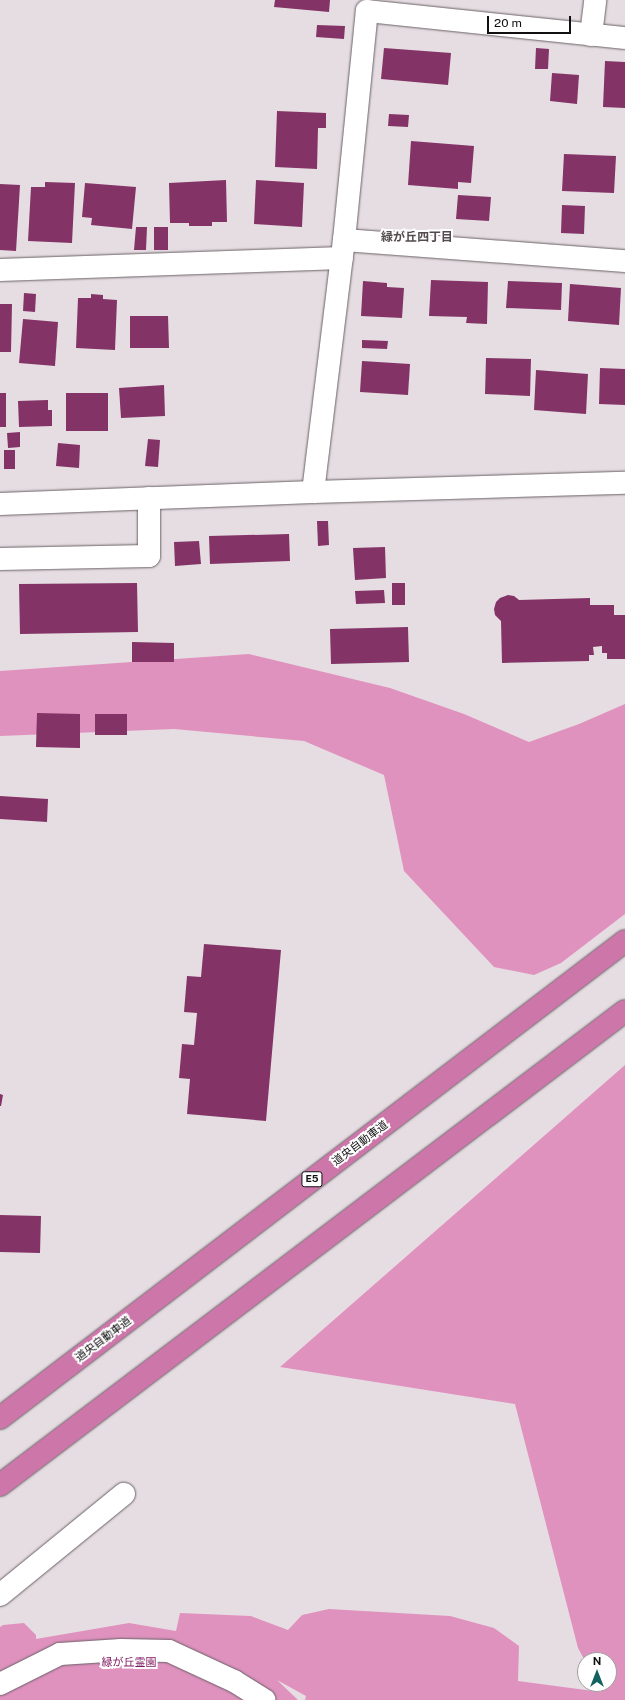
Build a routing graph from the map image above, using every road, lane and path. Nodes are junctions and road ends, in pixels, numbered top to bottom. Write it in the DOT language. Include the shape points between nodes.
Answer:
graph roads {
  1 [pos="595,0"];
  2 [pos="368,5"];
  3 [pos="592,35"];
  4 [pos="625,38"];
  5 [pos="343,249"];
  6 [pos="625,261"];
  7 [pos="0,270"];
  8 [pos="625,483"];
  9 [pos="312,492"];
  10 [pos="149,498"];
  11 [pos="0,504"];
  12 [pos="0,559"];
  13 [pos="625,941"];
  14 [pos="625,1011"];
  15 [pos="0,1418"];
  16 [pos="0,1485"];
  17 [pos="124,1494"];
  18 [pos="0,1595"];
  19 [pos="0,1684"];
  20 [pos="265,1700"];
  1 -- 3 [label="street"];
  2 -- 3 [label="street"];
  2 -- 5 [label="street"];
  3 -- 4 [label="street"];
  5 -- 6 [label="street"];
  5 -- 7 [label="street"];
  5 -- 9 [label="street"];
  8 -- 9 [label="street"];
  9 -- 10 [label="street"];
  10 -- 11 [label="street"];
  10 -- 12 [label="street" via="149,556"];
  13 -- 15 [label="highway, 道央自動車道 / E5"];
  14 -- 16 [label="highway"];
  17 -- 18 [label="street"];
  19 -- 20 [label="street" via="60,1654 121,1650 169,1651 234,1681"];
}
